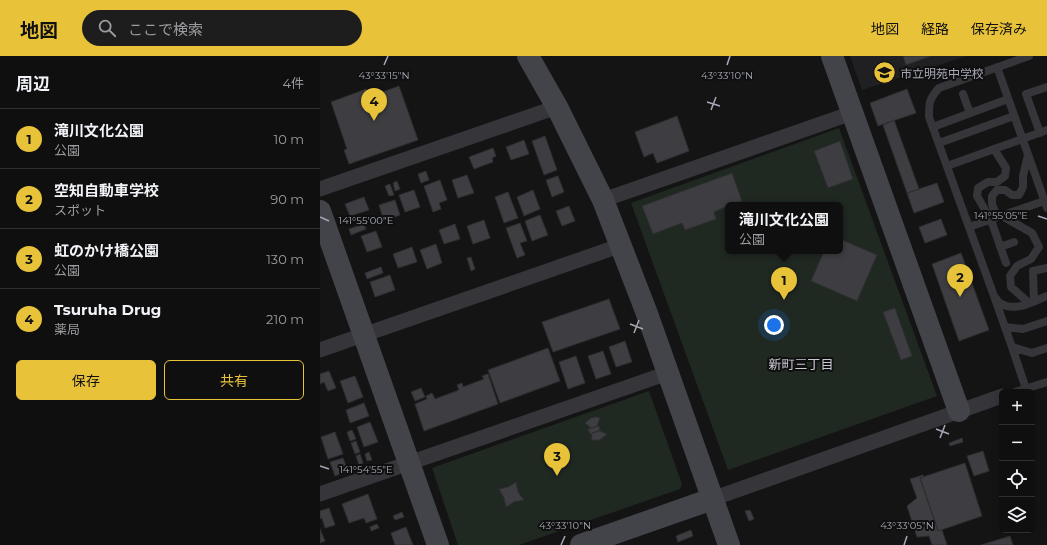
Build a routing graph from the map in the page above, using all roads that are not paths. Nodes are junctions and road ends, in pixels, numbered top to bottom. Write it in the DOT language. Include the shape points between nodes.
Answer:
graph roads {
  1 [pos="528,56"];
  2 [pos="832,56"];
  3 [pos="1029,56"];
  4 [pos="997,67"];
  5 [pos="1047,87"];
  6 [pos="963,94"];
  7 [pos="1008,99"];
  8 [pos="557,107"];
  9 [pos="852,113"];
  10 [pos="970,113"];
  11 [pos="1014,116"];
  12 [pos="933,127"];
  13 [pos="1044,132"];
  14 [pos="1023,139"];
  15 [pos="1047,140"];
  16 [pos="939,143"];
  17 [pos="994,149"];
  18 [pos="1028,155"];
  19 [pos="947,166"];
  20 [pos="320,189"];
  21 [pos="603,200"];
  22 [pos="1046,203"];
  23 [pos="320,211"];
  24 [pos="997,217"];
  25 [pos="969,227"];
  26 [pos="1014,242"];
  27 [pos="622,245"];
  28 [pos="1000,246"];
  29 [pos="1006,262"];
  30 [pos="1047,268"];
  31 [pos="994,296"];
  32 [pos="1047,296"];
  33 [pos="1031,302"];
  34 [pos="1047,321"];
  35 [pos="1005,327"];
  36 [pos="364,334"];
  37 [pos="1012,347"];
  38 [pos="1047,348"];
  39 [pos="320,350"];
  40 [pos="668,373"];
  41 [pos="1047,382"];
  42 [pos="1026,389"];
  43 [pos="999,397"];
  44 [pos="959,411"];
  45 [pos="408,463"];
  46 [pos="320,494"];
  47 [pos="712,499"];
  48 [pos="438,545"];
  49 [pos="581,545"];
  50 [pos="729,545"];
  1 -- 8 [label="street"];
  2 -- 9 [label="street"];
  3 -- 4 [label="lane"];
  4 -- 7 [label="lane"];
  4 -- 12 [label="lane" via="939,88 929,104 929,117"];
  5 -- 13 [label="lane" via="1026,94"];
  6 -- 10 [label="lane"];
  7 -- 10 [label="lane"];
  7 -- 11 [label="lane"];
  8 -- 20 [label="street"];
  8 -- 21 [label="street"];
  9 -- 21 [label="street"];
  9 -- 44 [label="street"];
  10 -- 12 [label="lane"];
  11 -- 14 [label="lane"];
  11 -- 16 [label="lane"];
  12 -- 16 [label="lane"];
  13 -- 14 [label="lane"];
  13 -- 15 [label="lane"];
  14 -- 17 [label="lane"];
  14 -- 18 [label="lane"];
  16 -- 19 [label="lane"];
  17 -- 19 [label="lane"];
  17 -- 24 [label="lane" via="1006,168 1005,176 997,182 988,182 978,188 977,196"];
  18 -- 22 [label="lane"];
  18 -- 24 [label="lane" via="1023,187 1019,195 997,190 992,196"];
  19 -- 25 [label="lane"];
  21 -- 27 [label="street"];
  22 -- 24 [label="lane"];
  23 -- 36 [label="street"];
  24 -- 25 [label="lane"];
  24 -- 28 [label="lane"];
  24 -- 33 [label="lane" via="1032,233 1039,247 1031,259 1017,266 1010,276 1011,287"];
  25 -- 31 [label="lane"];
  26 -- 28 [label="lane"];
  27 -- 36 [label="street"];
  27 -- 40 [label="street"];
  28 -- 29 [label="lane"];
  30 -- 33 [label="lane" via="1033,271"];
  31 -- 33 [label="lane" via="1008,307"];
  31 -- 35 [label="lane"];
  32 -- 33 [label="lane"];
  34 -- 35 [label="lane" via="1023,330"];
  35 -- 37 [label="lane"];
  36 -- 39 [label="street"];
  36 -- 45 [label="street"];
  37 -- 38 [label="lane" via="1032,353"];
  37 -- 42 [label="lane"];
  40 -- 45 [label="street"];
  40 -- 47 [label="street"];
  41 -- 42 [label="lane"];
  43 -- 44 [label="street"];
  44 -- 47 [label="street"];
  45 -- 46 [label="street"];
  45 -- 48 [label="street"];
  47 -- 49 [label="street"];
  47 -- 50 [label="street"];
}
